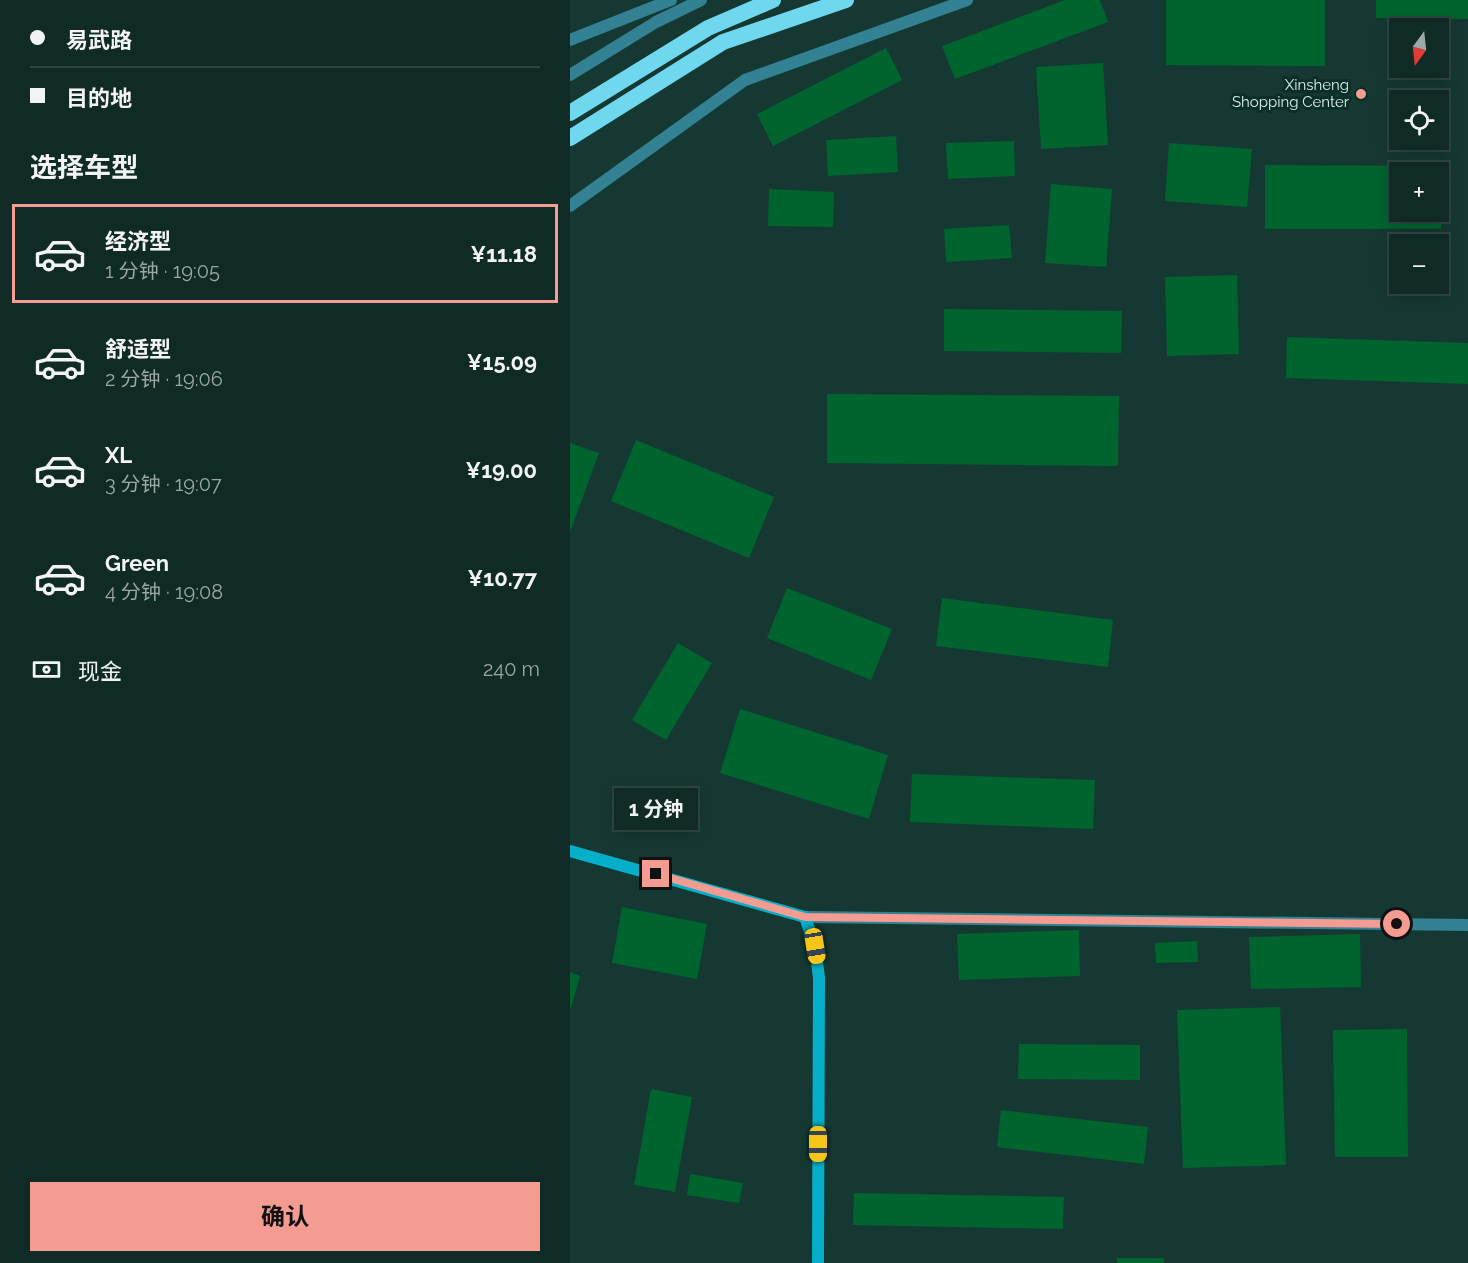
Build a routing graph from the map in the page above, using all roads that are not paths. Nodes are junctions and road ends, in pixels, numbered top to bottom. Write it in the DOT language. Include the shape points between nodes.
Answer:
graph roads {
  1 [pos="671,0"];
  2 [pos="701,0"];
  3 [pos="773,0"];
  4 [pos="846,0"];
  5 [pos="967,0"];
  6 [pos="570,40"];
  7 [pos="570,75"];
  8 [pos="570,113"];
  9 [pos="570,138"];
  10 [pos="570,206"];
  11 [pos="570,851"];
  12 [pos="805,917"];
  13 [pos="1468,925"];
  14 [pos="818,1263"];
  1 -- 6 [label="street"];
  2 -- 7 [label="street" via="656,22"];
  3 -- 8 [label="highway" via="708,28"];
  4 -- 9 [label="highway" via="723,42"];
  5 -- 10 [label="street" via="746,80"];
  11 -- 12 [label="main road"];
  12 -- 13 [label="street"];
  12 -- 14 [label="main road" via="815,946 819,978"];
}
